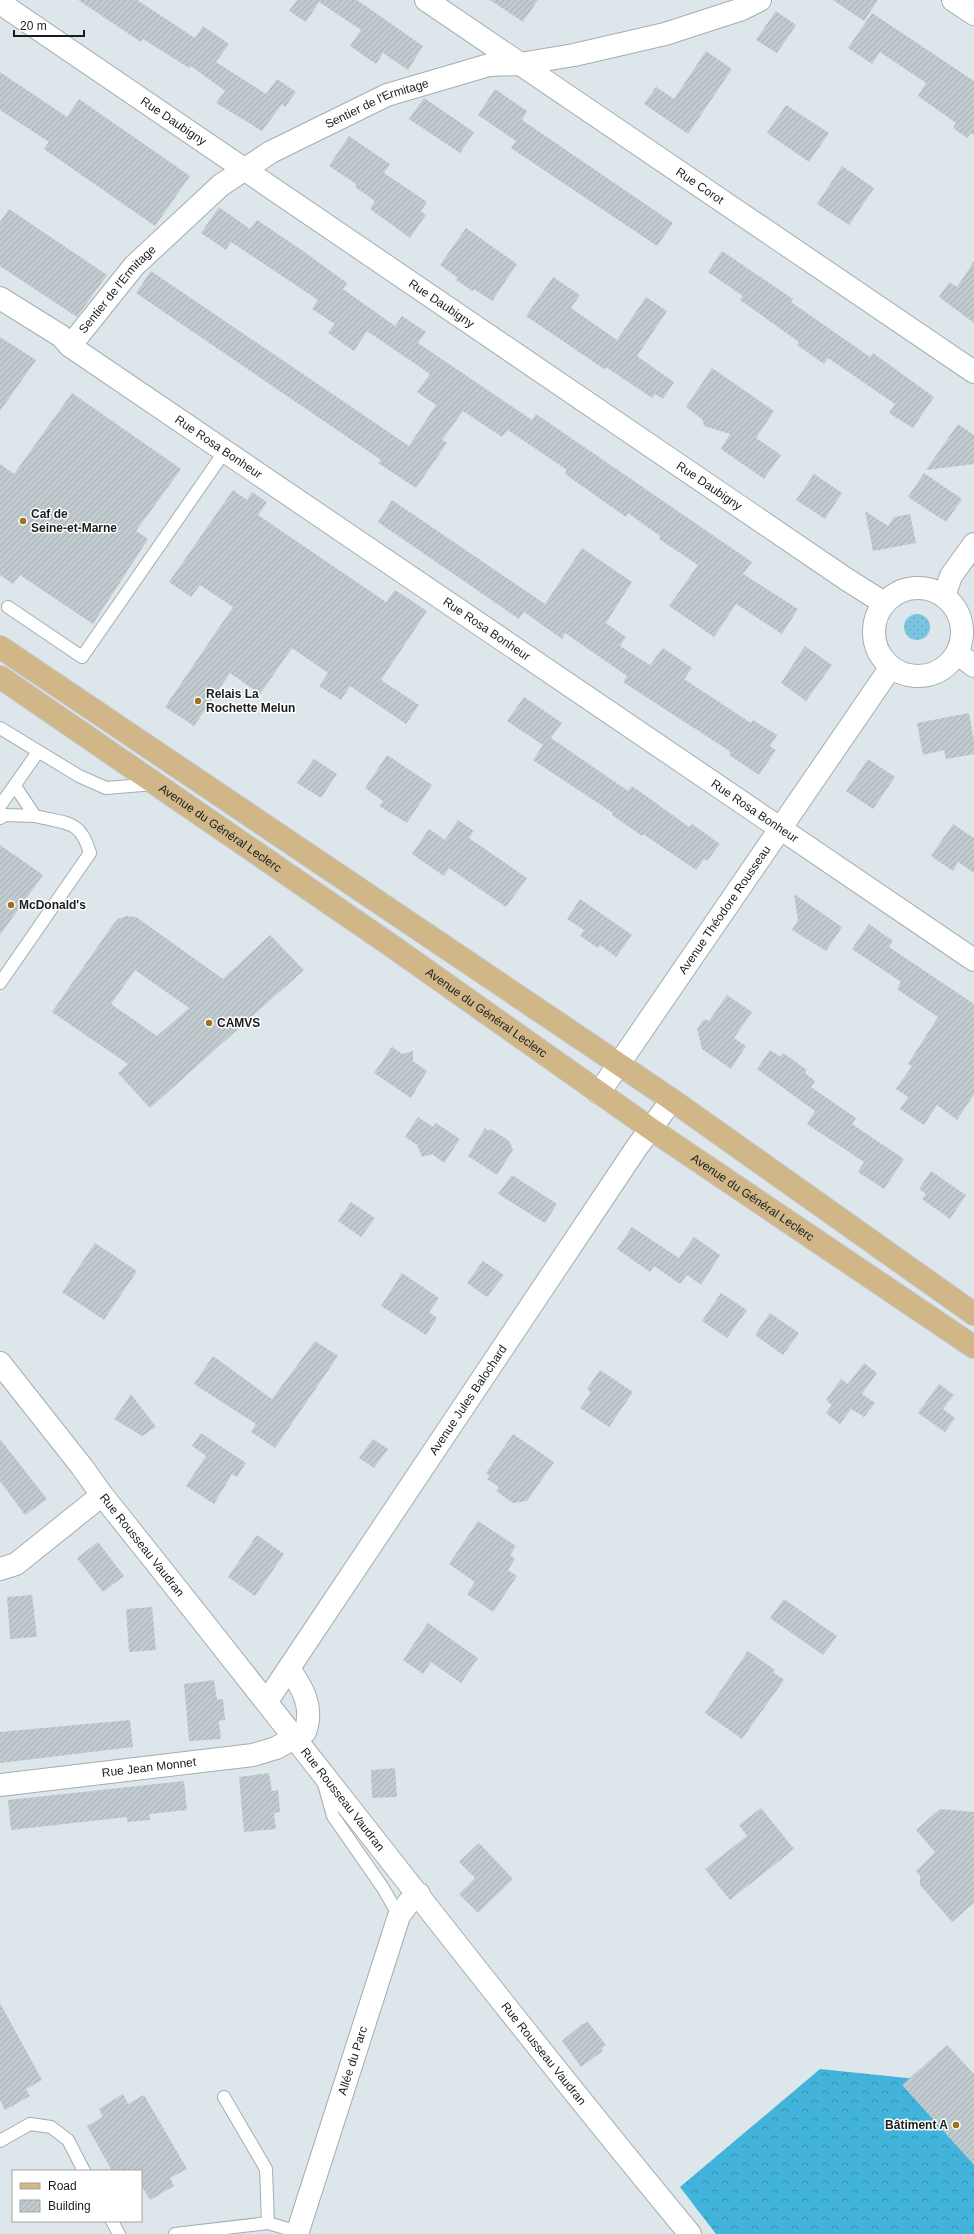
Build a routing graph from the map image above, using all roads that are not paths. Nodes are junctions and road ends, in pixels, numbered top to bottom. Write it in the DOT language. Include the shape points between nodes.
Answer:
graph roads {
  1 [pos="426,0"];
  2 [pos="760,0"];
  3 [pos="953,0"];
  4 [pos="0,3"];
  5 [pos="974,14"];
  6 [pos="520,64"];
  7 [pos="245,170"];
  8 [pos="0,298"];
  9 [pos="70,346"];
  10 [pos="974,372"];
  11 [pos="225,451"];
  12 [pos="974,544"];
  13 [pos="944,596"];
  14 [pos="884,603"];
  15 [pos="8,607"];
  16 [pos="0,647"];
  17 [pos="957,653"];
  18 [pos="974,666"];
  19 [pos="890,667"];
  20 [pos="0,677"];
  21 [pos="0,728"];
  22 [pos="38,752"];
  23 [pos="154,784"];
  24 [pos="15,786"];
  25 [pos="0,806"];
  26 [pos="36,816"];
  27 [pos="0,818"];
  28 [pos="780,828"];
  29 [pos="974,960"];
  30 [pos="0,982"];
  31 [pos="619,1064"];
  32 [pos="599,1093"];
  33 [pos="672,1100"];
  34 [pos="651,1129"];
  35 [pos="974,1314"];
  36 [pos="974,1347"];
  37 [pos="0,1363"];
  38 [pos="102,1495"];
  39 [pos="0,1569"];
  40 [pos="289,1668"];
  41 [pos="267,1701"];
  42 [pos="295,1738"];
  43 [pos="320,1769"];
  44 [pos="0,1785"];
  45 [pos="419,1894"];
  46 [pos="399,1916"];
  47 [pos="224,2097"];
  48 [pos="0,2140"];
  49 [pos="83,2170"];
  50 [pos="113,2222"];
  51 [pos="268,2223"];
  52 [pos="298,2233"];
  53 [pos="119,2234"];
  54 [pos="175,2234"];
  55 [pos="690,2234"];
  1 -- 6 [label="street, Rue Corot"];
  2 -- 6 [label="street, Sentier de l'Ermitage" via="742,9 665,34 574,55"];
  3 -- 5 [label="street"];
  4 -- 7 [label="street, Rue Daubigny"];
  6 -- 7 [label="street, Sentier de l'Ermitage" via="489,65 387,95 271,152"];
  6 -- 10 [label="street, Rue Corot"];
  7 -- 9 [label="street, Sentier de l'Ermitage" via="221,186 134,266"];
  7 -- 14 [label="street, Rue Daubigny"];
  8 -- 9 [label="street, Rue Rosa Bonheur" via="61,336"];
  9 -- 11 [label="street, Rue Rosa Bonheur"];
  11 -- 15 [label="lane" via="82,658"];
  11 -- 28 [label="street, Rue Rosa Bonheur"];
  12 -- 13 [label="street" via="951,576"];
  13 -- 14 [label="street" via="919,587 894,594"];
  13 -- 17 [label="street" via="953,604 962,628"];
  14 -- 19 [label="street" via="876,616 873,629 875,644 881,657"];
  16 -- 31 [label="main road"];
  17 -- 18 [label="street"];
  17 -- 19 [label="street" via="947,665 934,673 919,676 904,674"];
  19 -- 28 [label="street, Avenue Théodore Rousseau"];
  20 -- 23 [label="main road, Avenue du Général Leclerc"];
  21 -- 22 [label="lane"];
  22 -- 23 [label="lane" via="79,776 106,788"];
  22 -- 24 [label="lane"];
  23 -- 32 [label="main road, Avenue du Général Leclerc" via="389,944"];
  24 -- 25 [label="lane"];
  24 -- 26 [label="lane"];
  26 -- 27 [label="lane" via="5,815"];
  26 -- 30 [label="lane" via="76,826 85,837 90,854"];
  28 -- 29 [label="street, Rue Rosa Bonheur"];
  28 -- 31 [label="street, Avenue Théodore Rousseau"];
  31 -- 32 [label="street, Avenue Théodore Rousseau"];
  31 -- 33 [label="main road"];
  32 -- 34 [label="main road, Avenue du Général Leclerc"];
  33 -- 34 [label="street, Avenue Jules Balochard"];
  33 -- 35 [label="main road"];
  34 -- 36 [label="main road, Avenue du Général Leclerc"];
  34 -- 40 [label="street, Avenue Jules Balochard"];
  37 -- 38 [label="street, Rue Rousseau Vaudran"];
  38 -- 39 [label="street" via="16,1564"];
  38 -- 41 [label="street, Rue Rousseau Vaudran"];
  40 -- 41 [label="street, Avenue Jules Balochard"];
  40 -- 42 [label="street, Rue Jean Monnet" via="302,1686 310,1718 305,1732"];
  41 -- 42 [label="street, Rue Rousseau Vaudran"];
  42 -- 43 [label="street, Rue Rousseau Vaudran"];
  42 -- 44 [label="street, Rue Jean Monnet" via="254,1755"];
  43 -- 45 [label="street, Rue Rousseau Vaudran"];
  43 -- 46 [label="lane" via="333,1816 383,1888"];
  45 -- 46 [label="street, Allée du Parc" via="409,1902"];
  45 -- 55 [label="street, Rue Rousseau Vaudran" via="520,2024"];
  46 -- 52 [label="street, Allée du Parc"];
  47 -- 51 [label="lane" via="266,2169"];
  48 -- 49 [label="lane" via="30,2124 51,2127 68,2140"];
  50 -- 53 [label="lane"];
  51 -- 52 [label="lane"];
  51 -- 54 [label="lane"];
}
